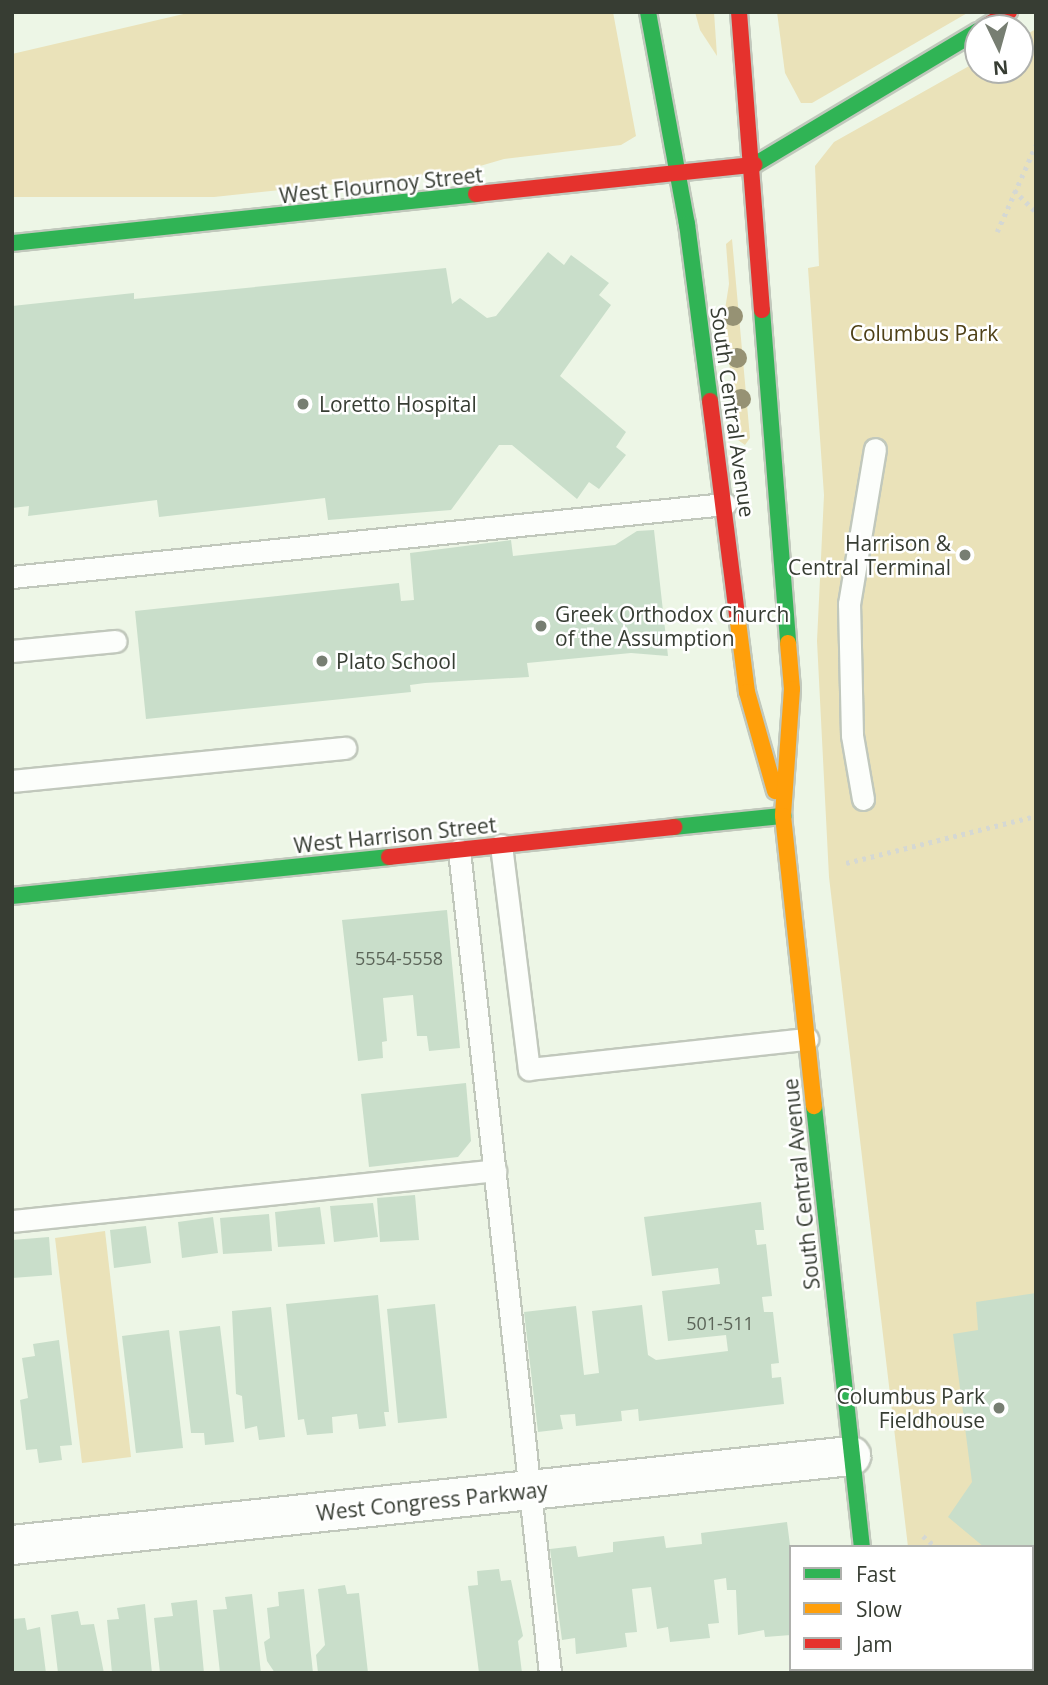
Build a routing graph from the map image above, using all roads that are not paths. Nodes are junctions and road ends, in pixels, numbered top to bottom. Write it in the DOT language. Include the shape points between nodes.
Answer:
graph roads {
  1 [pos="648,12"];
  2 [pos="739,12"];
  3 [pos="964,39"];
  4 [pos="754,165"];
  5 [pos="680,176"];
  6 [pos="12,243"];
  7 [pos="875,449"];
  8 [pos="725,504"];
  9 [pos="12,577"];
  10 [pos="116,640"];
  11 [pos="12,651"];
  12 [pos="345,748"];
  13 [pos="12,781"];
  14 [pos="863,799"];
  15 [pos="783,816"];
  16 [pos="501,845"];
  17 [pos="459,850"];
  18 [pos="12,896"];
  19 [pos="807,1040"];
  20 [pos="495,1170"];
  21 [pos="12,1221"];
  22 [pos="851,1457"];
  23 [pos="530,1490"];
  24 [pos="12,1545"];
  25 [pos="862,1545"];
  26 [pos="550,1673"];
  1 -- 5 [label="main road, South Central Avenue"];
  2 -- 4 [label="main road, South Central Avenue"];
  3 -- 4 [label="main road"];
  4 -- 5 [label="main road, West Flournoy Street"];
  4 -- 15 [label="main road, South Central Avenue" via="792,689"];
  5 -- 6 [label="main road, West Flournoy Street"];
  5 -- 8 [label="main road, South Central Avenue"];
  7 -- 14 [label="lane" via="849,604 852,735"];
  8 -- 9 [label="lane"];
  8 -- 15 [label="main road, South Central Avenue" via="747,692"];
  10 -- 11 [label="lane"];
  12 -- 13 [label="lane"];
  15 -- 16 [label="main road, West Harrison Street"];
  15 -- 19 [label="main road, South Central Avenue"];
  16 -- 17 [label="main road, West Harrison Street"];
  16 -- 19 [label="lane" via="529,1069"];
  17 -- 18 [label="main road, West Harrison Street"];
  17 -- 20 [label="lane"];
  19 -- 22 [label="main road, South Central Avenue"];
  20 -- 21 [label="lane"];
  20 -- 23 [label="lane"];
  22 -- 23 [label="street, West Congress Parkway"];
  22 -- 25 [label="main road, South Central Avenue"];
  23 -- 24 [label="street, West Congress Parkway"];
  23 -- 26 [label="lane"];
}
